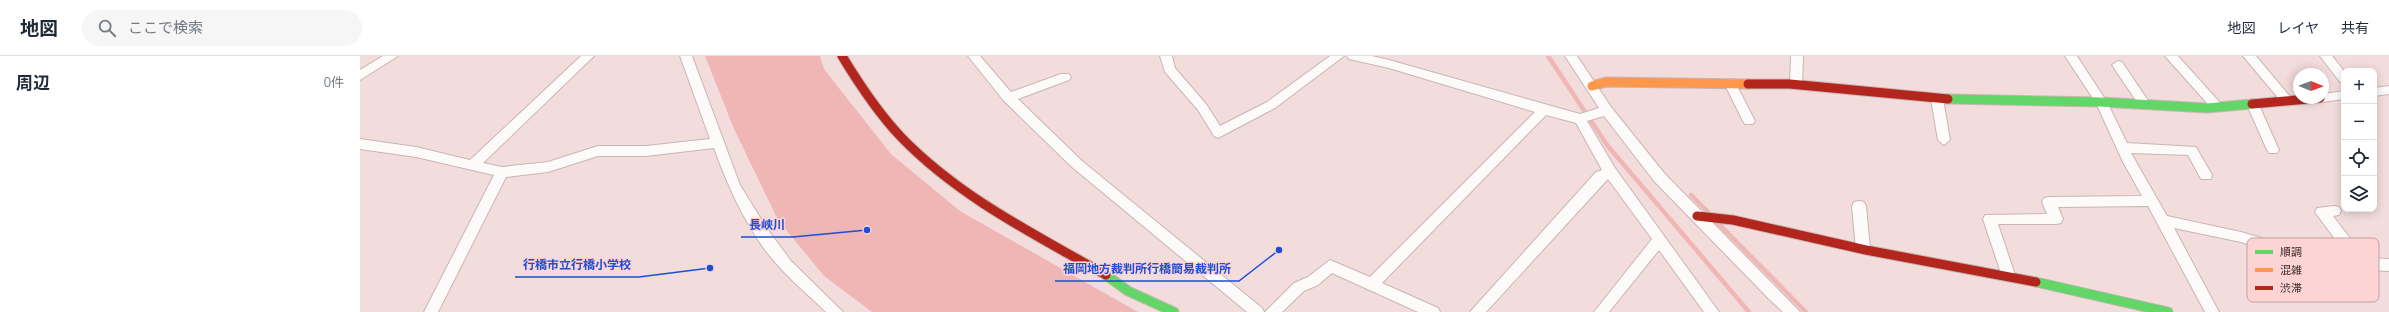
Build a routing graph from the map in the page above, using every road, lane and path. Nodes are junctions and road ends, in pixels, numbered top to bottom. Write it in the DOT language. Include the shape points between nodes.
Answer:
graph roads {
  1 [pos="392,56"];
  2 [pos="588,56"];
  3 [pos="686,56"];
  4 [pos="842,56"];
  5 [pos="974,56"];
  6 [pos="1166,56"];
  7 [pos="1338,56"];
  8 [pos="1353,56"];
  9 [pos="1571,56"];
  10 [pos="1797,56"];
  11 [pos="2071,56"];
  12 [pos="2170,56"];
  13 [pos="2249,56"];
  14 [pos="2326,56"];
  15 [pos="2118,66"];
  16 [pos="2341,75"];
  17 [pos="360,76"];
  18 [pos="1065,77"];
  19 [pos="1730,83"];
  20 [pos="1796,85"];
  21 [pos="1592,86"];
  22 [pos="2389,90"];
  23 [pos="2377,92"];
  24 [pos="2341,95"];
  25 [pos="2329,97"];
  26 [pos="1008,98"];
  27 [pos="1936,99"];
  28 [pos="2293,101"];
  29 [pos="2101,102"];
  30 [pos="2288,102"];
  31 [pos="2145,104"];
  32 [pos="2253,105"];
  33 [pos="2218,108"];
  34 [pos="1543,111"];
  35 [pos="1604,111"];
  36 [pos="1580,119"];
  37 [pos="1749,121"];
  38 [pos="1944,140"];
  39 [pos="719,143"];
  40 [pos="360,144"];
  41 [pos="2122,148"];
  42 [pos="2273,150"];
  43 [pos="472,165"];
  44 [pos="502,172"];
  45 [pos="1610,172"];
  46 [pos="2206,175"];
  47 [pos="2152,201"];
  48 [pos="1859,206"];
  49 [pos="2323,212"];
  50 [pos="1697,216"];
  51 [pos="2163,220"];
  52 [pos="2342,238"];
  53 [pos="1659,240"];
  54 [pos="2247,240"];
  55 [pos="1863,249"];
  56 [pos="2008,275"];
  57 [pos="1371,285"];
  58 [pos="2128,307"];
  59 [pos="431,312"];
  60 [pos="836,312"];
  61 [pos="1174,312"];
  62 [pos="1257,312"];
  63 [pos="1272,312"];
  64 [pos="1433,312"];
  65 [pos="1477,312"];
  66 [pos="1601,312"];
  67 [pos="1712,312"];
  68 [pos="1794,312"];
  69 [pos="2168,312"];
  70 [pos="2212,312"];
  1 -- 17 [label="street"];
  2 -- 43 [label="street"];
  3 -- 39 [label="street"];
  4 -- 61 [label="street" via="862,88 901,137 955,184 1128,291"];
  5 -- 26 [label="street"];
  6 -- 7 [label="street" via="1169,69 1202,107 1218,133 1272,105"];
  8 -- 34 [label="street" via="1389,64"];
  9 -- 21 [label="street"];
  10 -- 20 [label="street"];
  11 -- 29 [label="street"];
  12 -- 33 [label="street"];
  13 -- 30 [label="street"];
  14 -- 16 [label="street"];
  15 -- 31 [label="street"];
  18 -- 26 [label="street"];
  19 -- 20 [label="street"];
  19 -- 21 [label="street" via="1606,82"];
  19 -- 37 [label="street"];
  20 -- 27 [label="street"];
  21 -- 35 [label="street"];
  22 -- 23 [label="street"];
  24 -- 25 [label="street"];
  26 -- 62 [label="street" via="1077,164"];
  27 -- 29 [label="street"];
  27 -- 38 [label="street"];
  28 -- 30 [label="street"];
  29 -- 31 [label="street"];
  29 -- 41 [label="street"];
  30 -- 32 [label="street"];
  31 -- 33 [label="street"];
  32 -- 33 [label="street"];
  32 -- 42 [label="street"];
  34 -- 36 [label="street"];
  34 -- 57 [label="street"];
  35 -- 36 [label="street"];
  35 -- 50 [label="street" via="1659,177"];
  36 -- 45 [label="street"];
  39 -- 44 [label="street" via="646,151 598,151 548,167"];
  39 -- 60 [label="street" via="734,186 761,231 786,265"];
  40 -- 43 [label="street" via="416,152"];
  41 -- 46 [label="street" via="2192,150"];
  41 -- 47 [label="street"];
  43 -- 44 [label="street"];
  44 -- 59 [label="street"];
  45 -- 53 [label="street"];
  45 -- 65 [label="street" via="1601,176"];
  47 -- 51 [label="street"];
  47 -- 56 [label="street" via="2049,202 2056,219 1990,219"];
  48 -- 55 [label="street"];
  49 -- 52 [label="street"];
  50 -- 55 [label="street" via="1733,220"];
  50 -- 68 [label="street"];
  51 -- 54 [label="street"];
  51 -- 70 [label="street"];
  53 -- 66 [label="street"];
  53 -- 67 [label="street"];
  55 -- 56 [label="street"];
  56 -- 58 [label="street"];
  57 -- 63 [label="street" via="1330,266 1313,281 1298,287"];
  57 -- 64 [label="street"];
  58 -- 69 [label="street"];
}
